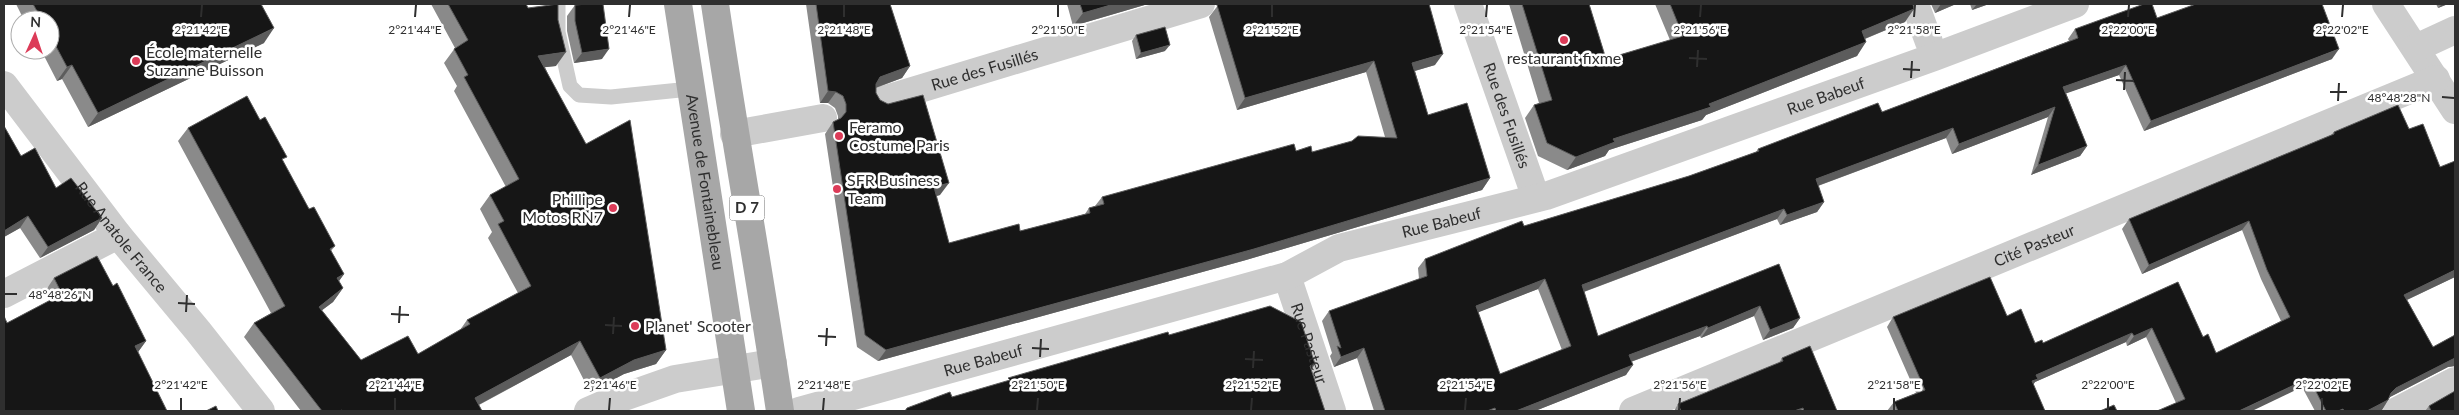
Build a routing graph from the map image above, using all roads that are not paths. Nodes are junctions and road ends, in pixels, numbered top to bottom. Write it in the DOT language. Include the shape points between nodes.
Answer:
graph roads {
  1 [pos="558,4"];
  2 [pos="678,4"];
  3 [pos="715,4"];
  4 [pos="1201,4"];
  5 [pos="1468,4"];
  6 [pos="1915,4"];
  7 [pos="2075,4"];
  8 [pos="2386,4"];
  9 [pos="2455,30"];
  10 [pos="1929,42"];
  11 [pos="2416,48"];
  12 [pos="2436,79"];
  13 [pos="4,85"];
  14 [pos="690,89"];
  15 [pos="883,100"];
  16 [pos="2455,110"];
  17 [pos="823,118"];
  18 [pos="734,134"];
  19 [pos="1536,198"];
  20 [pos="118,235"];
  21 [pos="1287,276"];
  22 [pos="4,294"];
  23 [pos="773,363"];
  24 [pos="734,365"];
  25 [pos="2455,381"];
  26 [pos="261,411"];
  27 [pos="588,411"];
  28 [pos="741,411"];
  29 [pos="780,411"];
  30 [pos="799,411"];
  31 [pos="1332,411"];
  32 [pos="1633,411"];
  33 [pos="2397,411"];
  1 -- 14 [label="lane" via="558,32 570,86 579,95 612,97"];
  2 -- 14 [label="main road, Avenue de Fontainebleau / D 7"];
  3 -- 18 [label="main road, D 7"];
  4 -- 15 [label="street, Rue des Fusillés"];
  5 -- 19 [label="street, Rue des Fusillés"];
  6 -- 10 [label="street"];
  7 -- 19 [label="street, Rue Babeuf"];
  8 -- 11 [label="street"];
  9 -- 11 [label="street"];
  11 -- 12 [label="street"];
  12 -- 16 [label="street"];
  12 -- 32 [label="street, Cité Pasteur"];
  13 -- 20 [label="street, Rue Anatole France"];
  14 -- 24 [label="main road, Avenue de Fontainebleau / D 7"];
  17 -- 18 [label="street"];
  18 -- 23 [label="main road, D 7"];
  19 -- 21 [label="street, Rue Babeuf" via="1339,248"];
  20 -- 22 [label="street"];
  20 -- 26 [label="street, Rue Anatole France"];
  21 -- 30 [label="street, Rue Babeuf"];
  21 -- 31 [label="street, Rue Pasteur"];
  23 -- 24 [label="street"];
  23 -- 29 [label="main road, D 7"];
  24 -- 27 [label="street" via="675,379"];
  24 -- 28 [label="main road, D 7"];
  25 -- 33 [label="street"];
}
